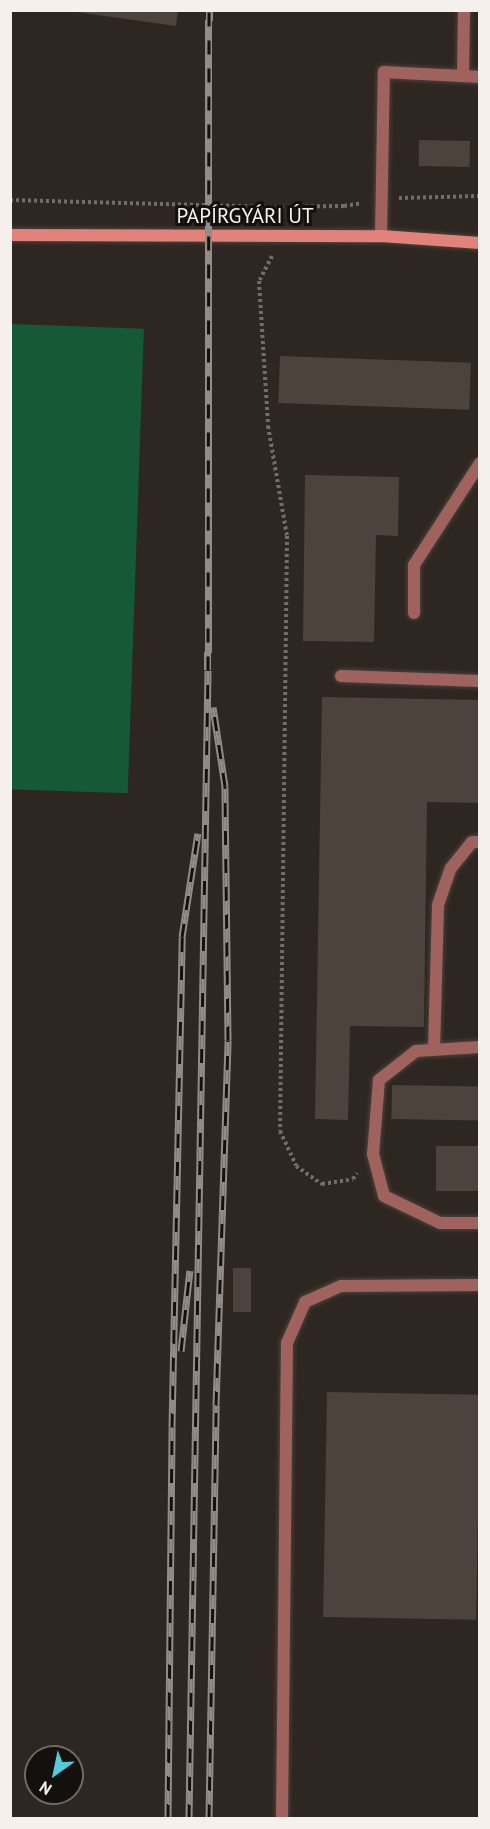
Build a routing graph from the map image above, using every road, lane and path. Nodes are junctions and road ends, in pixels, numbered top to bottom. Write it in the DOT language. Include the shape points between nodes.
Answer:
graph roads {
  1 [pos="464,10"];
  2 [pos="463,76"];
  3 [pos="480,77"];
  4 [pos="480,196"];
  5 [pos="10,200"];
  6 [pos="382,200"];
  7 [pos="10,235"];
  8 [pos="292,235"];
  9 [pos="381,236"];
  10 [pos="480,243"];
  11 [pos="480,463"];
  12 [pos="414,613"];
  13 [pos="341,676"];
  14 [pos="480,681"];
  15 [pos="480,842"];
  16 [pos="480,1047"];
  17 [pos="434,1050"];
  18 [pos="373,1154"];
  19 [pos="480,1223"];
  20 [pos="480,1285"];
  21 [pos="282,1818"];
  1 -- 2 [label="lane"];
  2 -- 3 [label="lane"];
  2 -- 6 [label="lane" via="384,72"];
  4 -- 6 [label="path"];
  5 -- 6 [label="path" via="269,207 344,206"];
  6 -- 9 [label="lane"];
  7 -- 8 [label="street, PAPÍRGYÁRI ÚT"];
  8 -- 9 [label="street, PAPÍRGYÁRI ÚT"];
  8 -- 18 [label="path" via="271,258 259,282 268,426 287,536 280,1131 296,1166 322,1184 353,1179"];
  9 -- 10 [label="street, PAPÍRGYÁRI ÚT"];
  11 -- 12 [label="lane" via="414,565"];
  13 -- 14 [label="lane"];
  15 -- 17 [label="lane" via="472,842 451,868 438,905"];
  16 -- 17 [label="lane"];
  17 -- 18 [label="lane" via="416,1050 379,1080"];
  18 -- 19 [label="lane" via="384,1196 440,1223"];
  20 -- 21 [label="lane" via="341,1286 305,1302 287,1343"];
}
